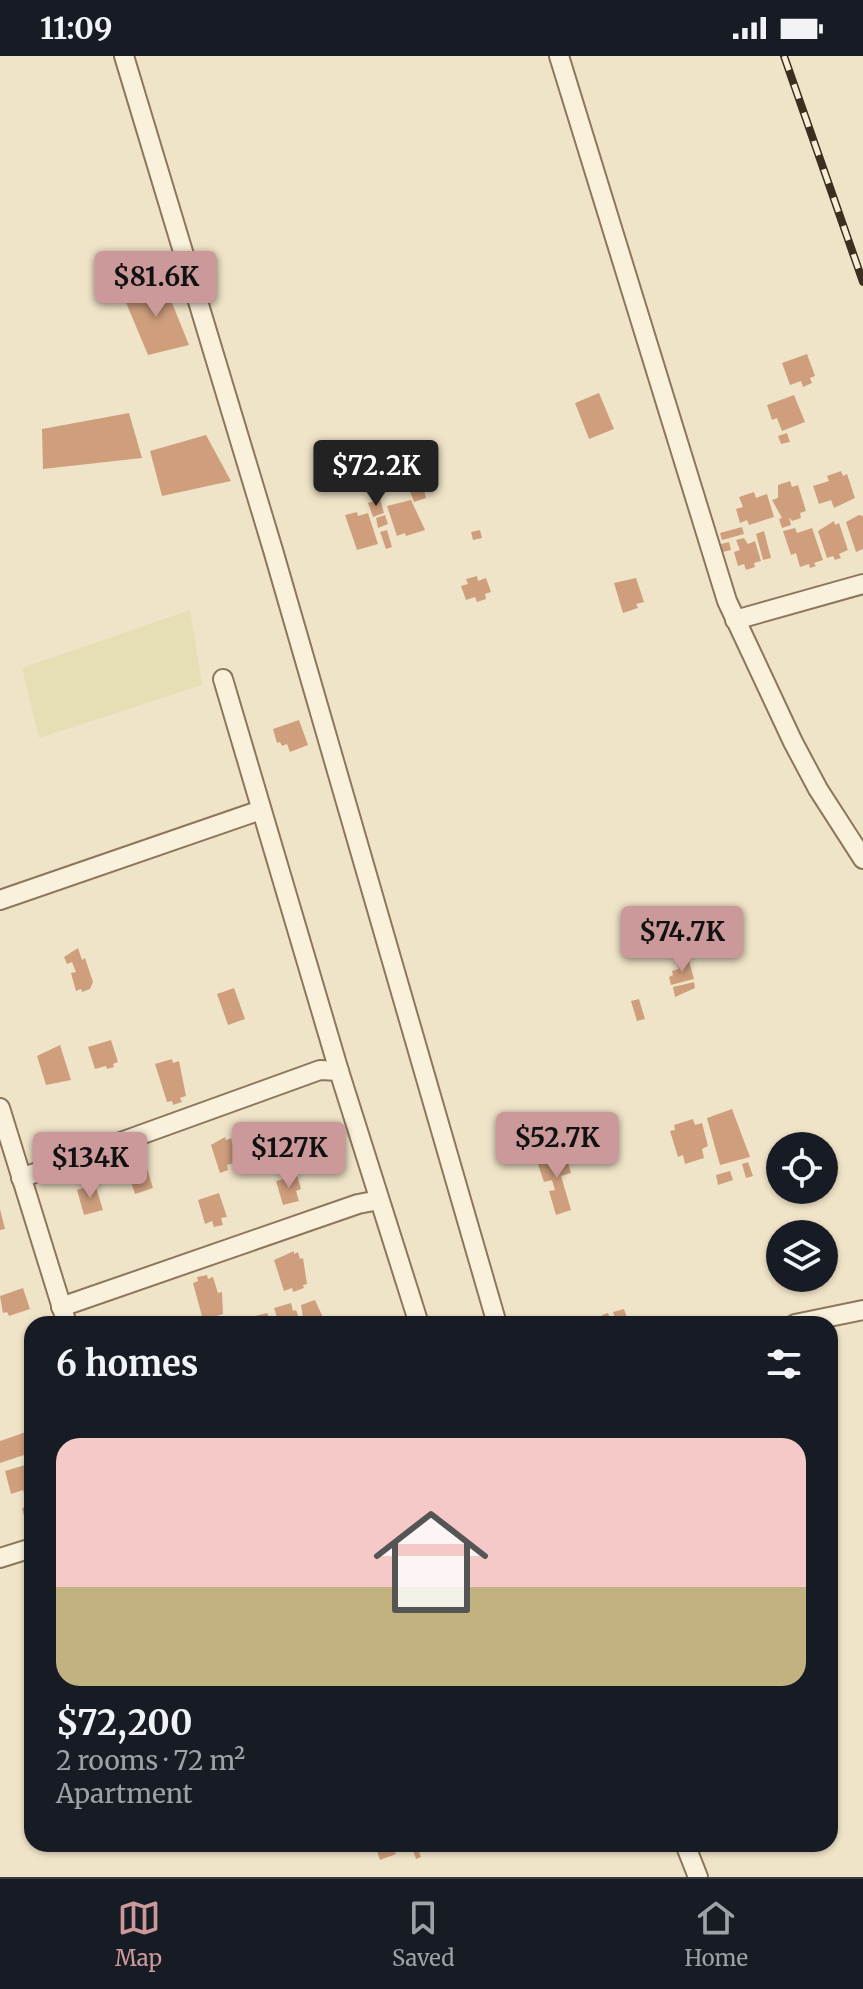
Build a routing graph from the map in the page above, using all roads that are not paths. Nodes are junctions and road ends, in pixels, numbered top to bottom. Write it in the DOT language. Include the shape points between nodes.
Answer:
graph roads {
  1 [pos="124,56"];
  2 [pos="559,56"];
  3 [pos="863,584"];
  4 [pos="735,620"];
  5 [pos="223,679"];
  6 [pos="261,810"];
  7 [pos="863,859"];
  8 [pos="0,900"];
  9 [pos="339,1071"];
  10 [pos="0,1108"];
  11 [pos="21,1178"];
  12 [pos="379,1200"];
  13 [pos="863,1310"];
  14 [pos="64,1316"];
  15 [pos="416,1316"];
  16 [pos="495,1316"];
  17 [pos="834,1316"];
  18 [pos="24,1550"];
  19 [pos="0,1558"];
  20 [pos="688,1852"];
  21 [pos="698,1877"];
  1 -- 16 [label="street"];
  2 -- 4 [label="street"];
  3 -- 4 [label="street"];
  4 -- 7 [label="street" via="818,789"];
  5 -- 6 [label="street"];
  6 -- 8 [label="street"];
  6 -- 9 [label="street"];
  9 -- 11 [label="street" via="320,1070"];
  9 -- 12 [label="street"];
  10 -- 11 [label="street"];
  11 -- 14 [label="street"];
  12 -- 14 [label="street"];
  12 -- 15 [label="street"];
  13 -- 17 [label="street"];
  18 -- 19 [label="street"];
  20 -- 21 [label="street"];
}
